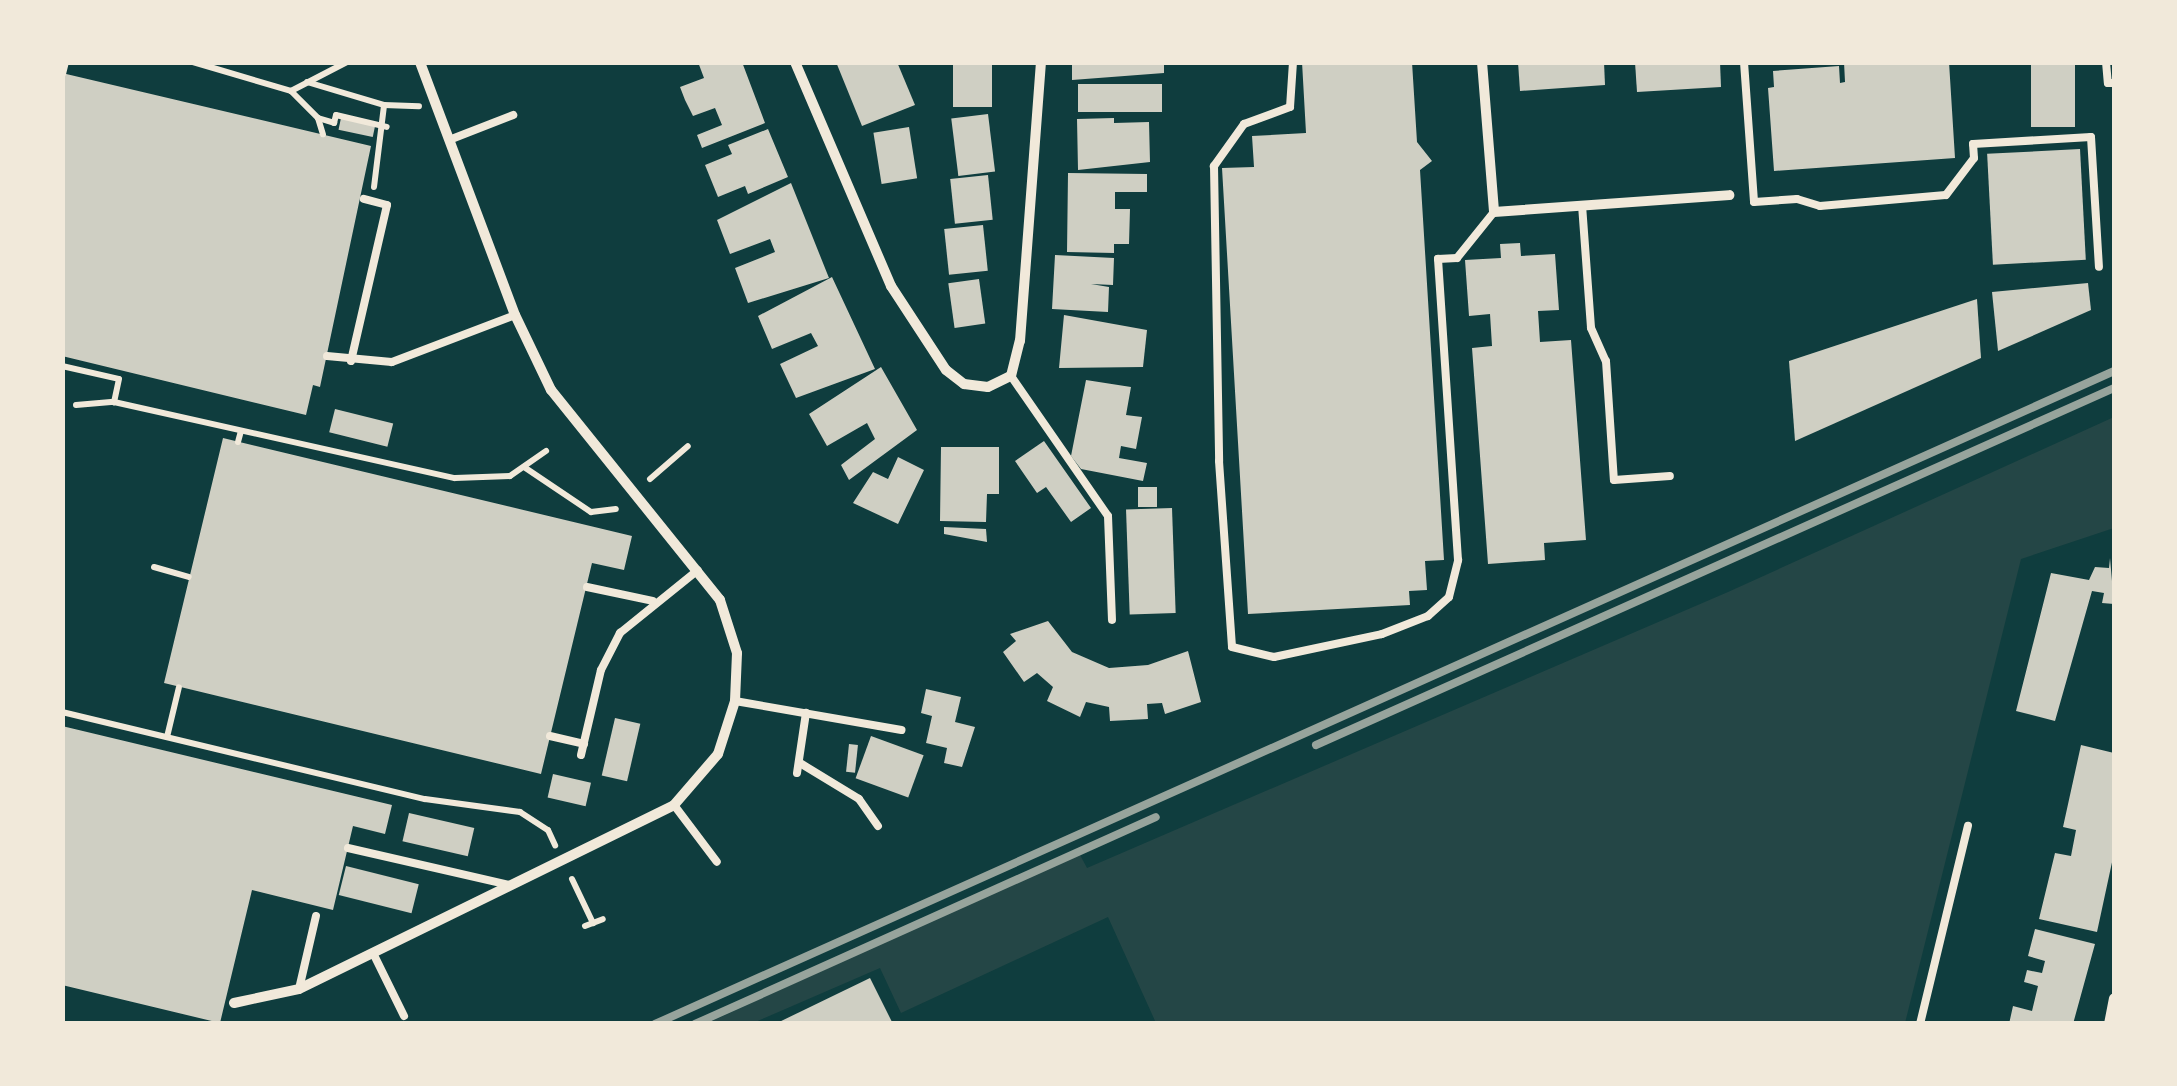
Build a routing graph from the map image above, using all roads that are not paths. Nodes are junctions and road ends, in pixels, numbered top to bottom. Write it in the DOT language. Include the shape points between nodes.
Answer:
graph roads {
  1 [pos="420,62"];
  2 [pos="794,62"];
  3 [pos="1041,62"];
  4 [pos="1293,62"];
  5 [pos="1482,62"];
  6 [pos="1744,62"];
  7 [pos="2106,62"];
  8 [pos="2114,83"];
  9 [pos="513,115"];
  10 [pos="449,140"];
  11 [pos="1729,195"];
  12 [pos="368,200"];
  13 [pos="1582,205"];
  14 [pos="1494,212"];
  15 [pos="2099,267"];
  16 [pos="515,316"];
  17 [pos="327,356"];
  18 [pos="351,362"];
  19 [pos="1011,376"];
  20 [pos="1670,476"];
  21 [pos="698,570"];
  22 [pos="586,587"];
  23 [pos="653,602"];
  24 [pos="1112,620"];
  25 [pos="735,701"];
  26 [pos="806,713"];
  27 [pos="902,730"];
  28 [pos="550,736"];
  29 [pos="584,744"];
  30 [pos="582,756"];
  31 [pos="674,804"];
  32 [pos="878,826"];
  33 [pos="1968,826"];
  34 [pos="348,848"];
  35 [pos="717,862"];
  36 [pos="513,886"];
  37 [pos="316,916"];
  38 [pos="374,955"];
  39 [pos="299,989"];
  40 [pos="2114,998"];
  41 [pos="230,1002"];
  42 [pos="404,1016"];
  43 [pos="1920,1024"];
  44 [pos="2108,1024"];
  1 -- 10 [label="street"];
  2 -- 19 [label="street" via="870,245 939,361 954,378 975,386"];
  3 -- 19 [label="street" via="1020,341"];
  4 -- 14 [label="lane" via="1290,107 1244,124 1214,166 1220,461 1232,647 1274,657 1382,634 1428,616 1448,597 1458,560 1438,259 1457,258"];
  5 -- 14 [label="street"];
  6 -- 15 [label="lane" via="1754,202 1797,199 1820,206 1946,195 1974,158 1973,144 2090,137"];
  7 -- 8 [label="lane" via="2108,83"];
  9 -- 10 [label="lane"];
  10 -- 16 [label="street"];
  11 -- 13 [label="street"];
  12 -- 18 [label="lane" via="387,204"];
  13 -- 14 [label="street"];
  13 -- 20 [label="lane" via="1592,328 1606,361 1614,480"];
  16 -- 18 [label="lane" via="404,359"];
  16 -- 21 [label="street" via="570,419"];
  17 -- 18 [label="lane"];
  19 -- 24 [label="lane" via="1108,516"];
  21 -- 23 [label="lane"];
  21 -- 25 [label="street" via="731,628"];
  22 -- 23 [label="lane"];
  23 -- 29 [label="lane" via="612,645"];
  25 -- 26 [label="lane"];
  25 -- 31 [label="street" via="718,754"];
  26 -- 27 [label="lane"];
  26 -- 32 [label="lane" via="798,768 859,799"];
  28 -- 29 [label="lane"];
  29 -- 30 [label="lane"];
  31 -- 35 [label="lane"];
  31 -- 36 [label="street"];
  33 -- 43 [label="lane"];
  34 -- 36 [label="lane"];
  36 -- 38 [label="street"];
  37 -- 39 [label="lane"];
  38 -- 39 [label="street"];
  38 -- 42 [label="lane"];
  39 -- 41 [label="street"];
  40 -- 44 [label="street"];
}
